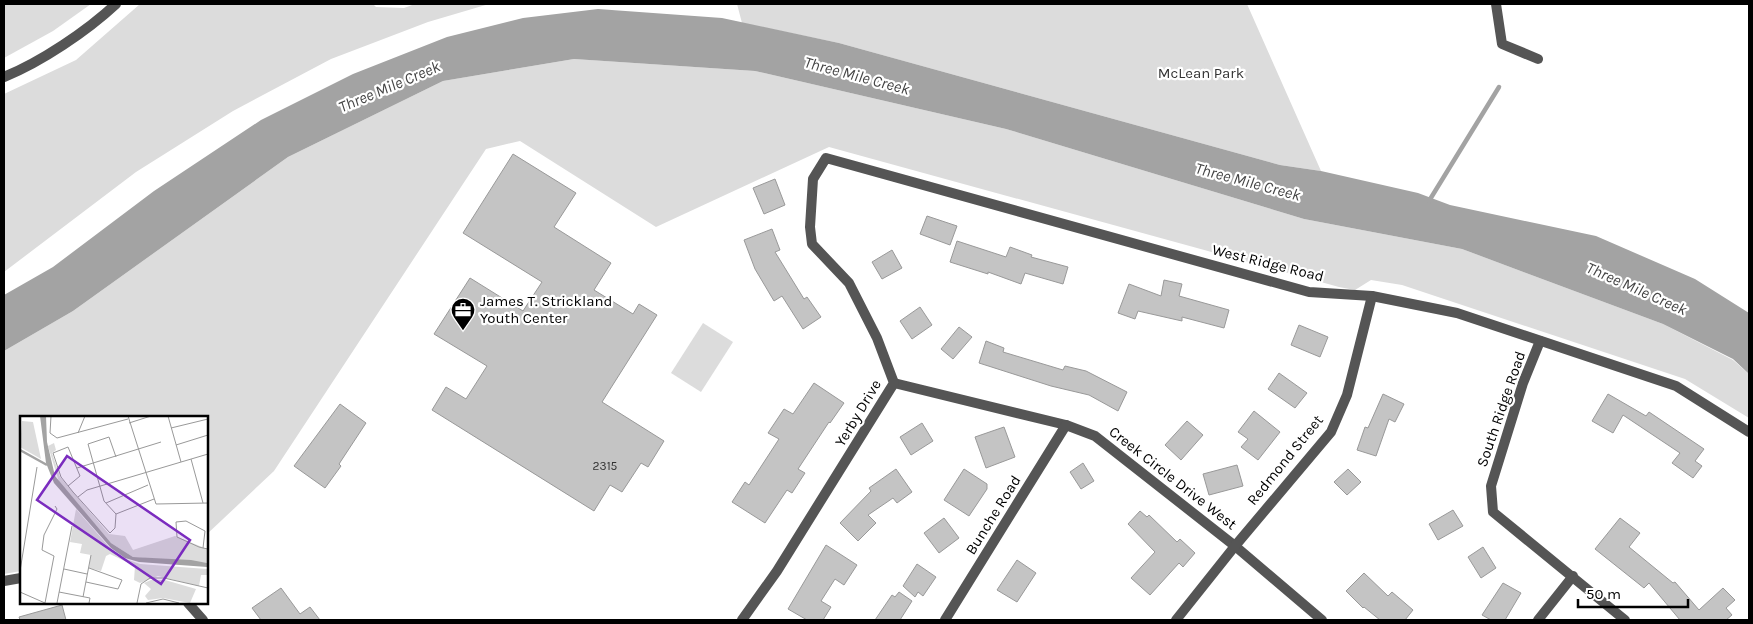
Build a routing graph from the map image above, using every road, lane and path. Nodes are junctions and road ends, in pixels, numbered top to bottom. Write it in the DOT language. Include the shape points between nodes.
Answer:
graph roads {
  1 [pos="116,4"];
  2 [pos="1496,4"];
  3 [pos="1538,59"];
  4 [pos="4,77"];
  5 [pos="826,158"];
  6 [pos="1372,296"];
  7 [pos="1540,341"];
  8 [pos="894,383"];
  9 [pos="1066,426"];
  10 [pos="1749,432"];
  11 [pos="1234,546"];
  12 [pos="1573,576"];
  13 [pos="20,578"];
  14 [pos="4,581"];
  15 [pos="189,604"];
  16 [pos="203,620"];
  17 [pos="742,620"];
  18 [pos="944,620"];
  19 [pos="1176,620"];
  20 [pos="1322,620"];
  21 [pos="1538,620"];
  22 [pos="1625,620"];
  1 -- 4 [label="street" via="76,36"];
  2 -- 3 [label="street" via="1502,44"];
  5 -- 6 [label="street, West Ridge Road" via="1310,292"];
  5 -- 8 [label="street, Yerby Drive" via="813,179 812,244 849,283 877,338"];
  6 -- 7 [label="street, West Ridge Road" via="1457,313"];
  6 -- 11 [label="street, Redmond Street" via="1347,395 1331,432"];
  7 -- 10 [label="street, West Ridge Road" via="1676,386"];
  7 -- 12 [label="street, South Ridge Road" via="1523,383 1491,486 1493,512"];
  8 -- 9 [label="street, Creek Circle Drive West"];
  8 -- 17 [label="street, Yerby Drive" via="778,571"];
  9 -- 11 [label="street, Creek Circle Drive West" via="1095,436"];
  9 -- 18 [label="street, Bunche Road"];
  11 -- 19 [label="street, Redmond Street"];
  11 -- 20 [label="street, Creek Circle Drive West"];
  12 -- 21 [label="street"];
  12 -- 22 [label="street"];
  13 -- 14 [label="street"];
  15 -- 16 [label="street"];
}
